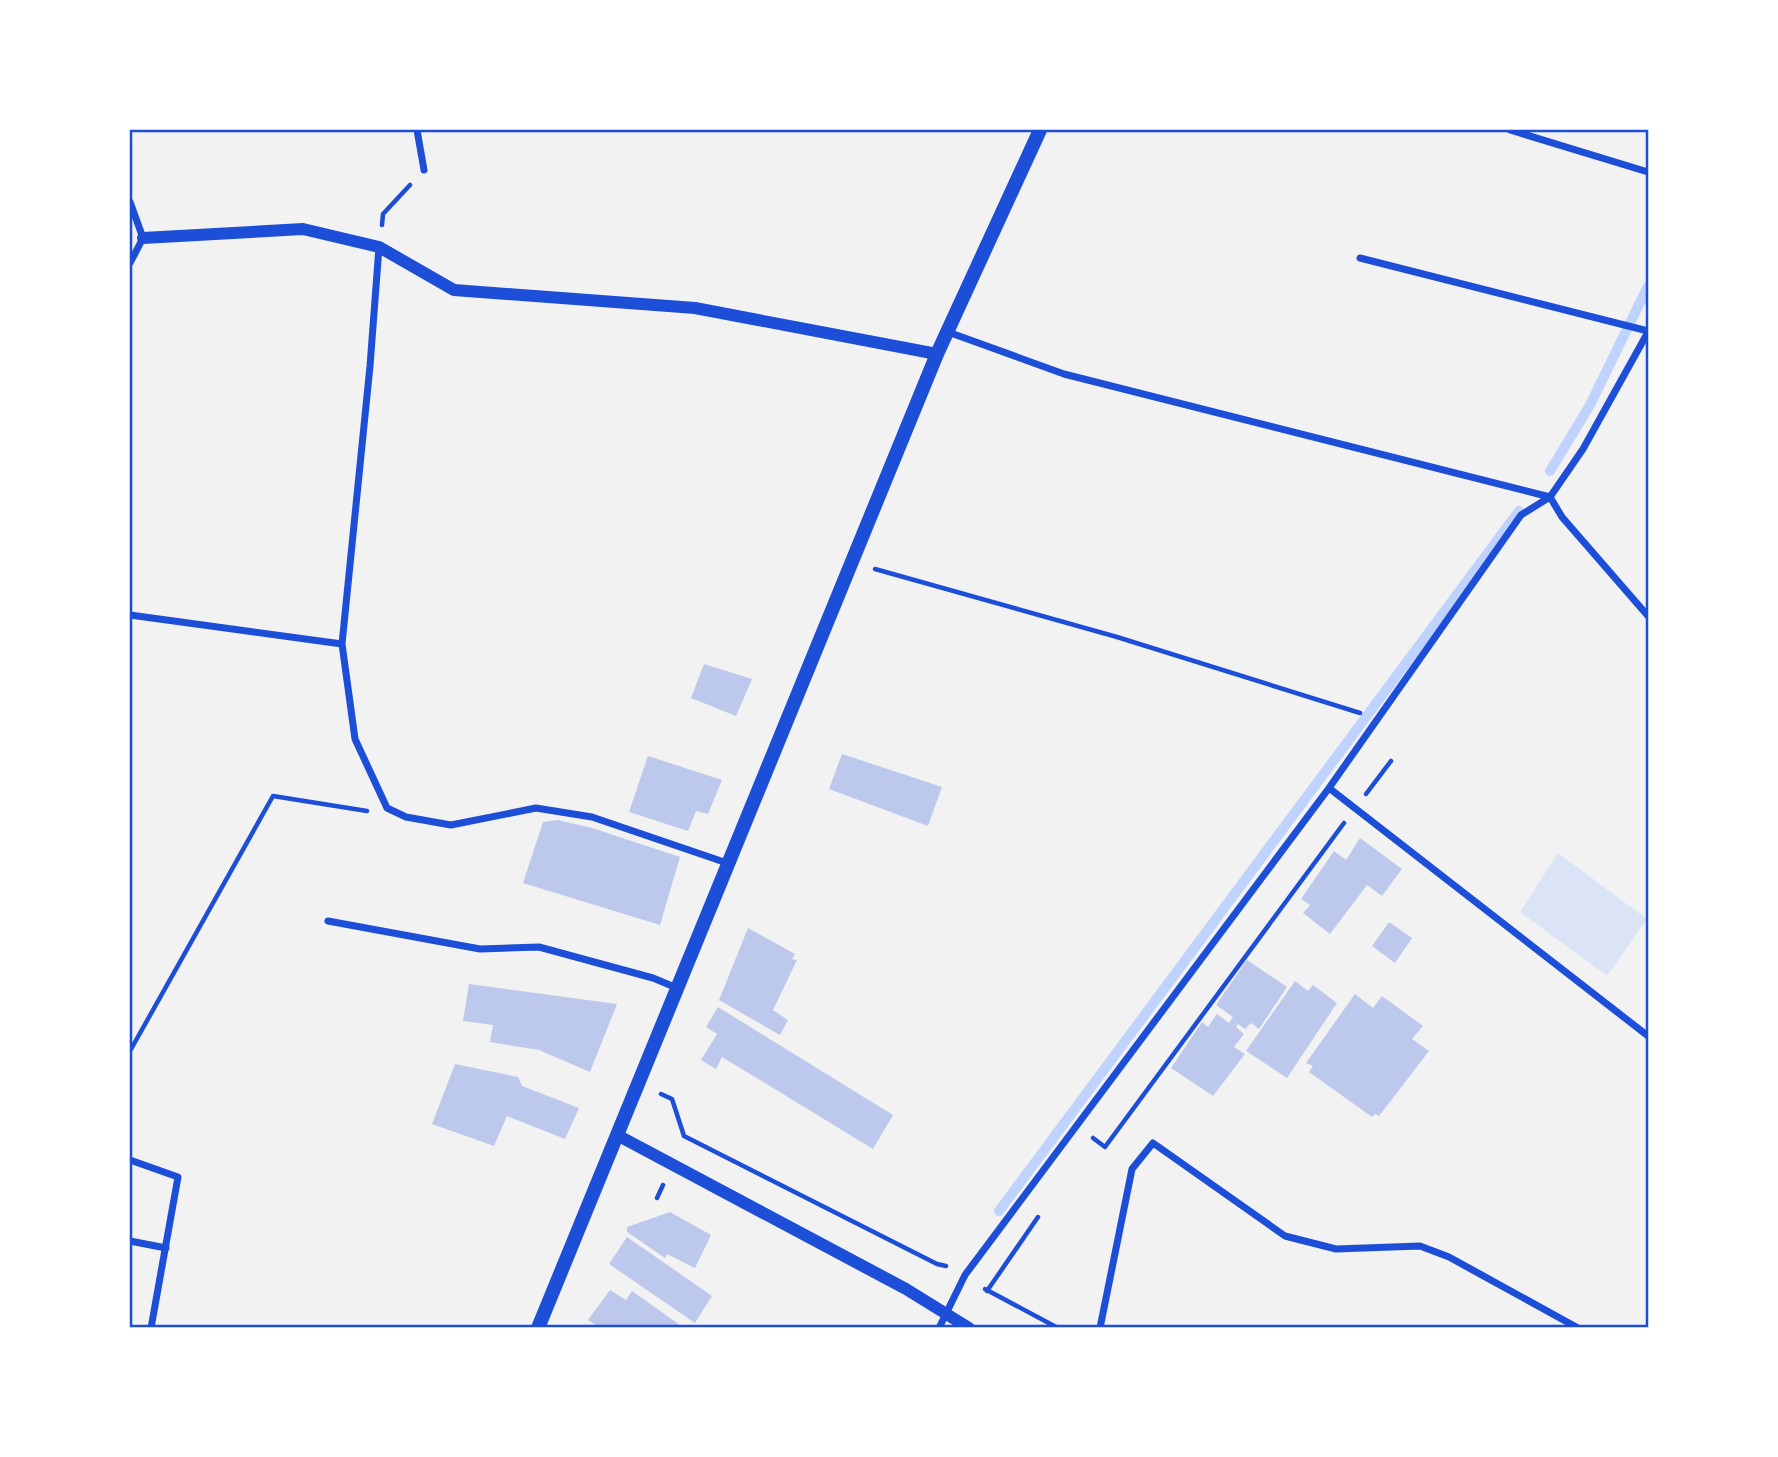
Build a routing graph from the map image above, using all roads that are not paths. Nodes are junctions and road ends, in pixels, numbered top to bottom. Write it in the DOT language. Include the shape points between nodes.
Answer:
graph roads {
  1 [pos="417,130"];
  2 [pos="1040,130"];
  3 [pos="1510,130"];
  4 [pos="424,170"];
  5 [pos="1648,172"];
  6 [pos="130,202"];
  7 [pos="143,238"];
  8 [pos="379,247"];
  9 [pos="1360,258"];
  10 [pos="130,263"];
  11 [pos="1646,331"];
  12 [pos="947,332"];
  13 [pos="937,354"];
  14 [pos="1550,497"];
  15 [pos="130,615"];
  16 [pos="1648,616"];
  17 [pos="342,644"];
  18 [pos="1329,788"];
  19 [pos="727,863"];
  20 [pos="328,921"];
  21 [pos="677,988"];
  22 [pos="1648,1036"];
  23 [pos="617,1135"];
  24 [pos="130,1160"];
  25 [pos="130,1241"];
  26 [pos="166,1248"];
  27 [pos="946,1314"];
  28 [pos="151,1328"];
  29 [pos="537,1328"];
  30 [pos="939,1328"];
  31 [pos="969,1328"];
  32 [pos="1100,1328"];
  33 [pos="1578,1328"];
  1 -- 4 [label="street"];
  2 -- 12 [label="main road"];
  3 -- 5 [label="street"];
  6 -- 7 [label="street"];
  7 -- 8 [label="street" via="303,229"];
  7 -- 10 [label="street"];
  8 -- 13 [label="street" via="454,290 695,309"];
  8 -- 17 [label="street"];
  9 -- 11 [label="street"];
  11 -- 14 [label="street" via="1583,449"];
  12 -- 13 [label="main road"];
  12 -- 14 [label="street" via="1064,374"];
  13 -- 19 [label="main road"];
  14 -- 16 [label="street"];
  14 -- 18 [label="street" via="1521,515"];
  15 -- 17 [label="street"];
  17 -- 19 [label="street" via="355,739 387,808 406,817 451,825 536,808 592,817"];
  18 -- 22 [label="street"];
  18 -- 27 [label="street" via="965,1275"];
  19 -- 21 [label="main road"];
  20 -- 21 [label="street" via="480,949 539,947"];
  21 -- 23 [label="main road"];
  23 -- 27 [label="street"];
  23 -- 29 [label="main road"];
  24 -- 26 [label="street" via="178,1177"];
  25 -- 26 [label="street"];
  26 -- 28 [label="street"];
  27 -- 30 [label="street"];
  27 -- 31 [label="street"];
  32 -- 33 [label="street" via="1132,1169 1153,1143 1285,1236 1336,1249 1420,1245"];
}
